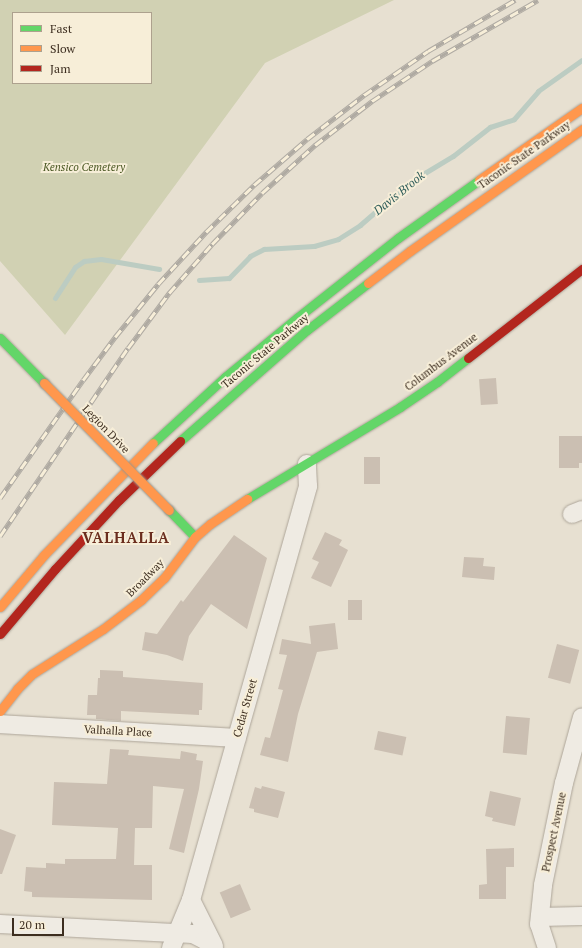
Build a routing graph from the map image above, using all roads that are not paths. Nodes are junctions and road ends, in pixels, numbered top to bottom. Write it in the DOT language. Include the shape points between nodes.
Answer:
graph roads {
  1 [pos="582,108"];
  2 [pos="582,129"];
  3 [pos="582,269"];
  4 [pos="0,338"];
  5 [pos="307,464"];
  6 [pos="195,537"];
  7 [pos="0,607"];
  8 [pos="0,634"];
  9 [pos="0,710"];
  10 [pos="582,717"];
  11 [pos="0,724"];
  12 [pos="237,738"];
  13 [pos="191,900"];
  14 [pos="582,916"];
  15 [pos="540,917"];
  16 [pos="0,924"];
  17 [pos="175,940"];
  18 [pos="215,948"];
  19 [pos="547,948"];
  1 -- 7 [label="main road, Taconic State Parkway" via="404,234 303,312 225,377 101,495 44,555"];
  2 -- 8 [label="main road, Taconic State Parkway" via="410,250 307,330 234,392 119,500 50,574"];
  3 -- 5 [label="main road, Columbus Avenue" via="431,386 381,420"];
  4 -- 6 [label="main road, Legion Drive, bridge"];
  5 -- 6 [label="main road, Broadway" via="232,508"];
  5 -- 12 [label="street, Cedar Street" via="308,486"];
  6 -- 9 [label="main road, Broadway" via="164,578 141,600 103,629 32,674"];
  10 -- 15 [label="street, Prospect Avenue" via="564,783 543,885"];
  11 -- 12 [label="street, Valhalla Place"];
  12 -- 13 [label="street, Cedar Street"];
  13 -- 17 [label="street, Cedar Street"];
  13 -- 18 [label="street"];
  14 -- 15 [label="street"];
  15 -- 19 [label="street, Prospect Avenue" via="539,924"];
  16 -- 17 [label="street"];
  17 -- 18 [label="street" via="199,936"];
}
